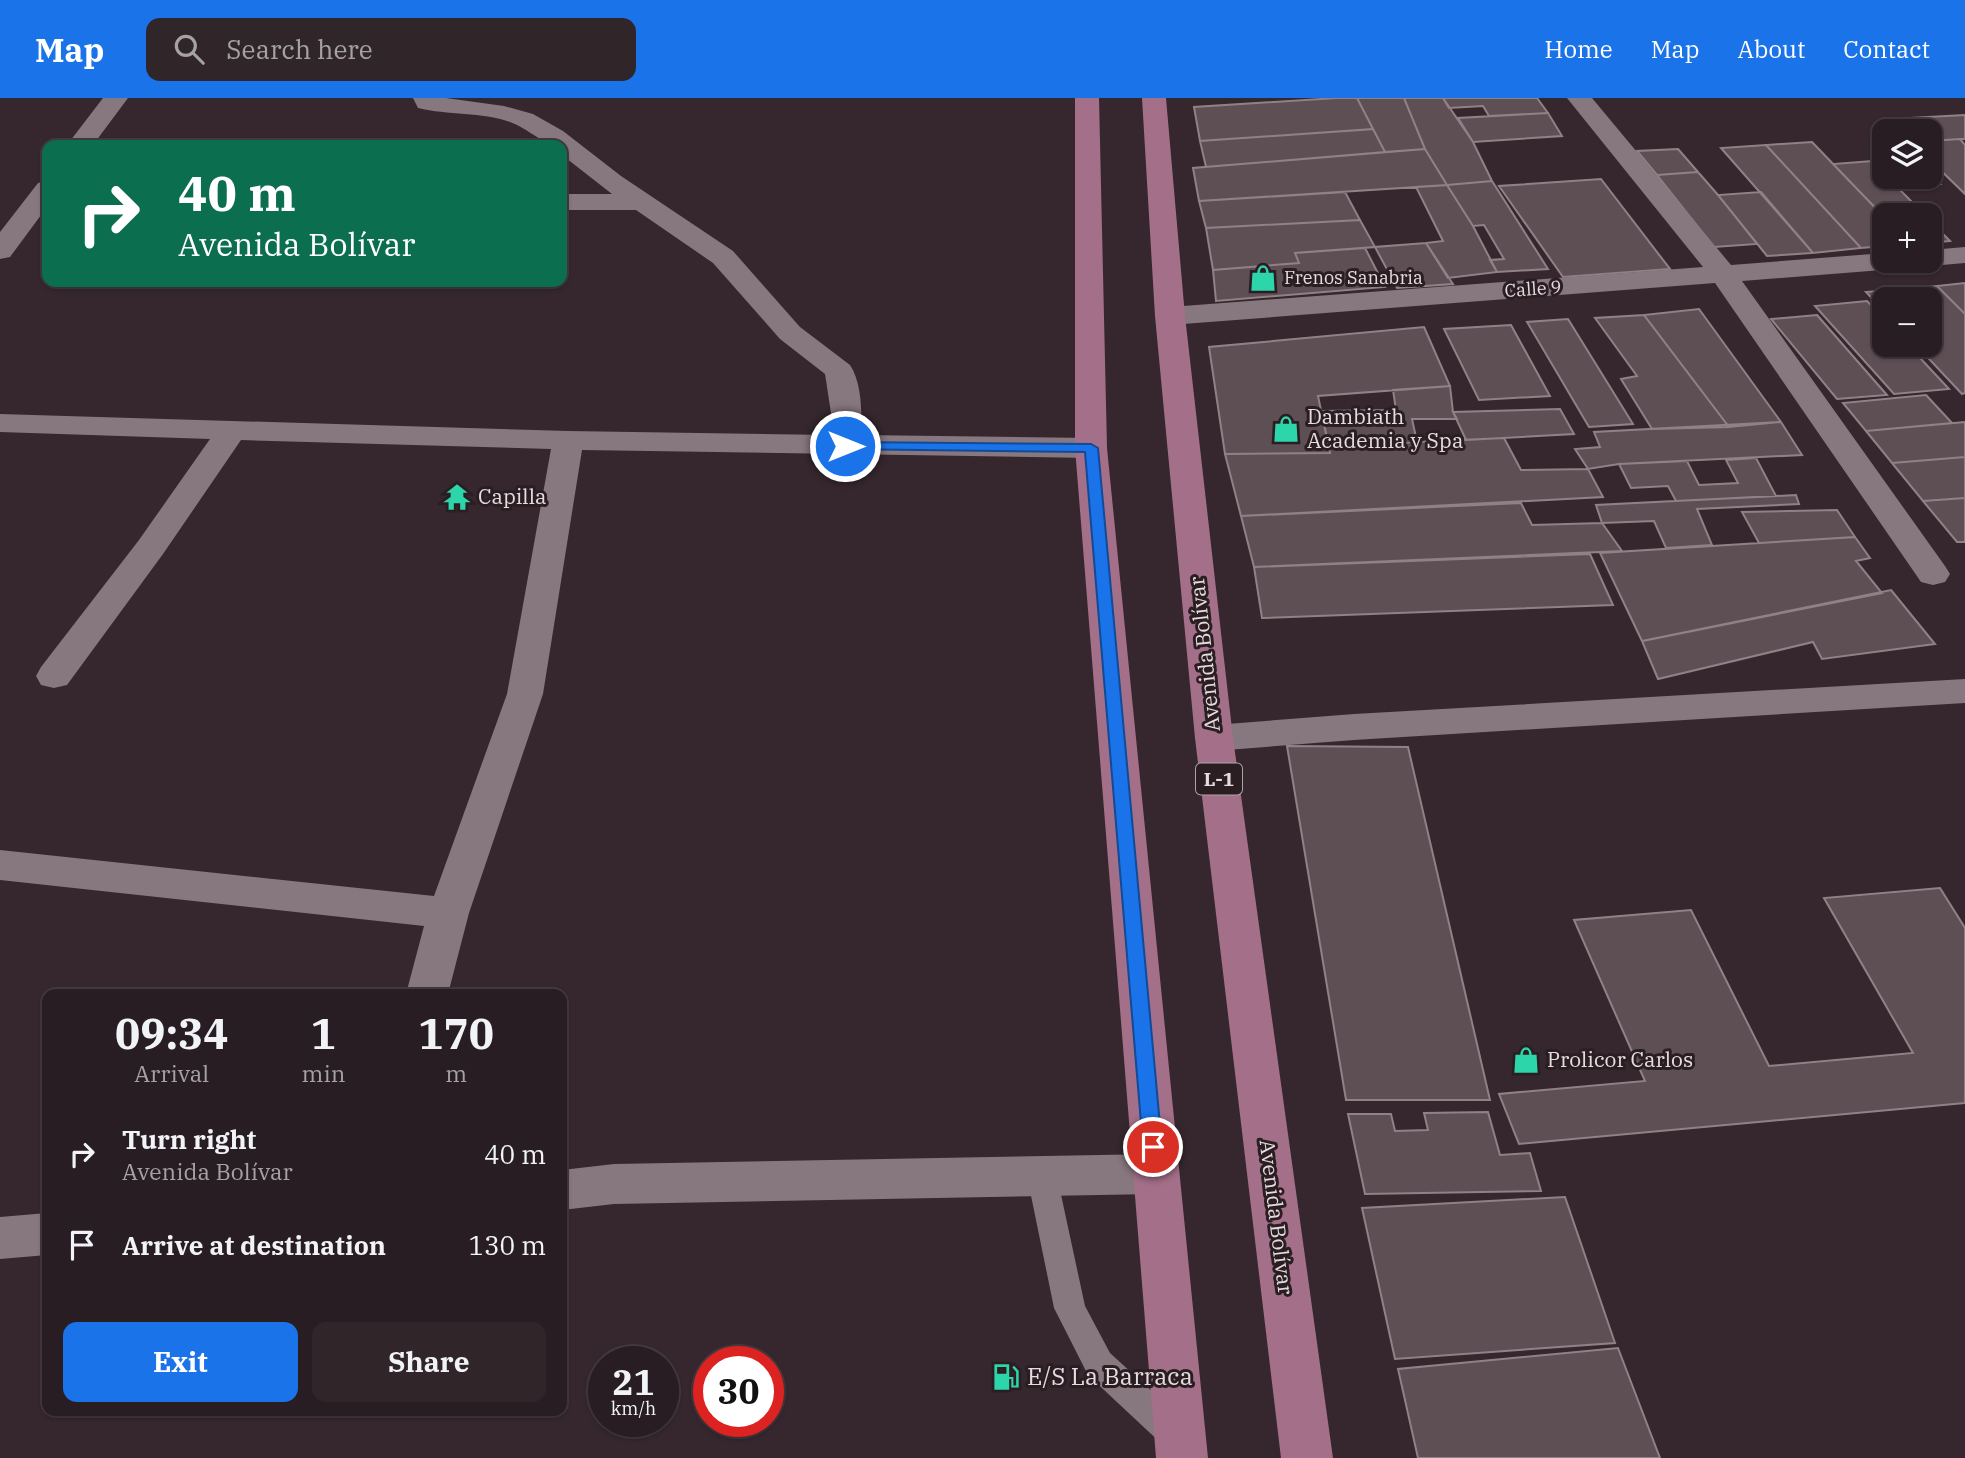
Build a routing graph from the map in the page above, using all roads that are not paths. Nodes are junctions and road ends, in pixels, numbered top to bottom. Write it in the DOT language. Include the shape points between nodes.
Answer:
graph roads {
  1 [pos="116,98"];
  2 [pos="425,98"];
  3 [pos="1087,98"];
  4 [pos="1154,98"];
  5 [pos="1579,98"];
  6 [pos="84,140"];
  7 [pos="559,140"];
  8 [pos="567,146"];
  9 [pos="42,196"];
  10 [pos="567,202"];
  11 [pos="640,202"];
  12 [pos="0,251"];
  13 [pos="1965,255"];
  14 [pos="1942,257"];
  15 [pos="1872,263"];
  16 [pos="1724,275"];
  17 [pos="1170,316"];
  18 [pos="0,423"];
  19 [pos="232,430"];
  20 [pos="568,440"];
  21 [pos="845,446"];
  22 [pos="1091,448"];
  23 [pos="1933,574"];
  24 [pos="54,676"];
  25 [pos="1965,691"];
  26 [pos="1214,738"];
  27 [pos="0,865"];
  28 [pos="448,914"];
  29 [pos="428,989"];
  30 [pos="1155,1174"];
  31 [pos="1042,1176"];
  32 [pos="567,1189"];
  33 [pos="42,1234"];
  34 [pos="0,1238"];
  35 [pos="1181,1448"];
  36 [pos="1307,1458"];
  1 -- 6 [label="street"];
  2 -- 7 [label="street" via="427,103 445,107 524,119"];
  3 -- 22 [label="main road"];
  4 -- 17 [label="main road, Avenida Bolívar / L-1"];
  5 -- 16 [label="street"];
  8 -- 11 [label="street"];
  9 -- 12 [label="street"];
  10 -- 11 [label="street"];
  11 -- 21 [label="street" via="723,257 790,333 839,371 847,413"];
  13 -- 14 [label="street"];
  15 -- 16 [label="street, Calle 9"];
  16 -- 17 [label="street, Calle 9"];
  16 -- 23 [label="street"];
  17 -- 26 [label="main road, Avenida Bolívar / L-1"];
  18 -- 19 [label="street"];
  19 -- 20 [label="street"];
  19 -- 24 [label="street"];
  20 -- 21 [label="street"];
  20 -- 28 [label="street" via="525,694"];
  21 -- 22 [label="street"];
  22 -- 30 [label="main road"];
  25 -- 26 [label="street"];
  26 -- 36 [label="main road, Avenida Bolívar / L-1"];
  27 -- 28 [label="street"];
  28 -- 29 [label="street"];
  30 -- 31 [label="street"];
  30 -- 35 [label="main road"];
  31 -- 32 [label="street"];
  31 -- 35 [label="lane" via="1070,1308 1099,1364"];
  33 -- 34 [label="street"];
}
